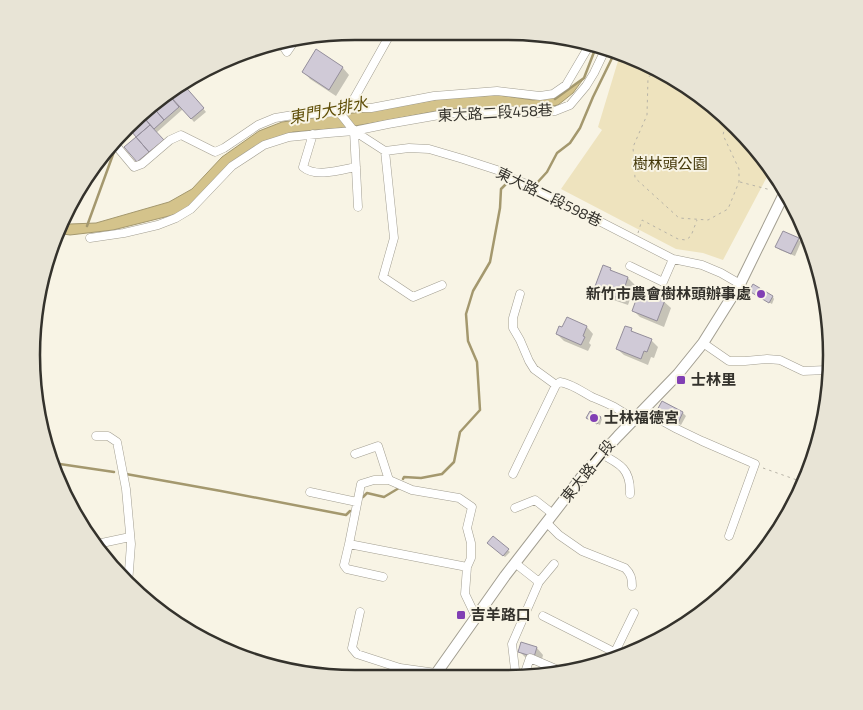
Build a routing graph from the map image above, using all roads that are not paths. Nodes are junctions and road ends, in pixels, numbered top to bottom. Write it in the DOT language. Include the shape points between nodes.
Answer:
graph roads {
  1 [pos="384,40"];
  2 [pos="586,50"];
  3 [pos="603,55"];
  4 [pos="351,104"];
  5 [pos="339,112"];
  6 [pos="354,131"];
  7 [pos="313,134"];
  8 [pos="118,147"];
  9 [pos="385,151"];
  10 [pos="356,166"];
  11 [pos="782,199"];
  12 [pos="358,207"];
  13 [pos="90,238"];
  14 [pos="673,259"];
  15 [pos="630,266"];
  16 [pos="740,284"];
  17 [pos="442,285"];
  18 [pos="520,294"];
  19 [pos="703,343"];
  20 [pos="822,370"];
  21 [pos="556,385"];
  22 [pos="637,416"];
  23 [pos="96,436"];
  24 [pos="355,454"];
  25 [pos="601,454"];
  26 [pos="513,474"];
  27 [pos="389,480"];
  28 [pos="310,492"];
  29 [pos="630,494"];
  30 [pos="357,502"];
  31 [pos="515,508"];
  32 [pos="550,518"];
  33 [pos="729,536"];
  34 [pos="130,537"];
  35 [pos="102,543"];
  36 [pos="349,544"];
  37 [pos="515,563"];
  38 [pos="554,564"];
  39 [pos="467,567"];
  40 [pos="129,574"];
  41 [pos="383,577"];
  42 [pos="539,582"];
  43 [pos="632,586"];
  44 [pos="360,612"];
  45 [pos="634,613"];
  46 [pos="543,616"];
  47 [pos="476,617"];
  48 [pos="617,650"];
  49 [pos="611,652"];
  50 [pos="550,667"];
  51 [pos="526,669"];
  52 [pos="408,670"];
  53 [pos="438,670"];
  54 [pos="515,670"];
  1 -- 4 [label="street"];
  2 -- 4 [label="street" via="566,84 552,94 540,96 497,91 434,96 371,108"];
  3 -- 6 [label="street, 東大路二段458巷" via="586,86 570,104 555,111 445,114"];
  4 -- 5 [label="street"];
  5 -- 6 [label="street"];
  5 -- 8 [label="street" via="274,118 215,152 181,135 170,140 139,166 134,166"];
  6 -- 7 [label="street, 東大路二段458巷"];
  6 -- 9 [label="street"];
  6 -- 10 [label="street"];
  7 -- 10 [label="street" via="303,166 308,171 338,171"];
  7 -- 13 [label="street, 東大路二段458巷" via="264,145 232,166 191,209 176,218 124,233"];
  9 -- 14 [label="street, 東大路二段598巷" via="429,149 497,170"];
  9 -- 17 [label="street" via="394,238 383,277 413,297"];
  10 -- 12 [label="street"];
  11 -- 16 [label="main road, 東大路二段"];
  14 -- 15 [label="street" via="663,282"];
  14 -- 16 [label="street, 東大路二段598巷" via="702,265"];
  16 -- 19 [label="main road, 東大路二段"];
  18 -- 21 [label="street" via="513,328 534,369"];
  19 -- 20 [label="street" via="729,361 780,360 803,371"];
  19 -- 22 [label="main road, 東大路二段"];
  21 -- 22 [label="street" via="560,382 569,384"];
  21 -- 26 [label="street"];
  22 -- 25 [label="main road, 東大路二段"];
  22 -- 33 [label="street" via="657,418 755,464"];
  23 -- 34 [label="street" via="108,436 117,442 126,488"];
  24 -- 27 [label="street" via="378,446"];
  25 -- 29 [label="street" via="622,465"];
  25 -- 32 [label="main road, 東大路二段"];
  27 -- 30 [label="street" via="361,484"];
  27 -- 39 [label="street" via="412,490 459,498 472,507 467,528 471,543"];
  28 -- 30 [label="street"];
  30 -- 36 [label="street"];
  31 -- 32 [label="street" via="535,500"];
  32 -- 37 [label="main road, 東大路二段"];
  32 -- 43 [label="street" via="559,535 582,550 625,568 632,578"];
  34 -- 35 [label="street"];
  34 -- 40 [label="street"];
  36 -- 39 [label="street"];
  36 -- 41 [label="street" via="344,565 347,569"];
  37 -- 42 [label="street"];
  37 -- 47 [label="main road, 東大路二段"];
  38 -- 42 [label="street"];
  39 -- 47 [label="street" via="465,594"];
  42 -- 54 [label="street" via="512,644"];
  44 -- 52 [label="street" via="352,648 357,654"];
  45 -- 48 [label="street"];
  46 -- 49 [label="street"];
  47 -- 53 [label="main road, 東大路二段"];
  50 -- 51 [label="street" via="530,658"];
}
